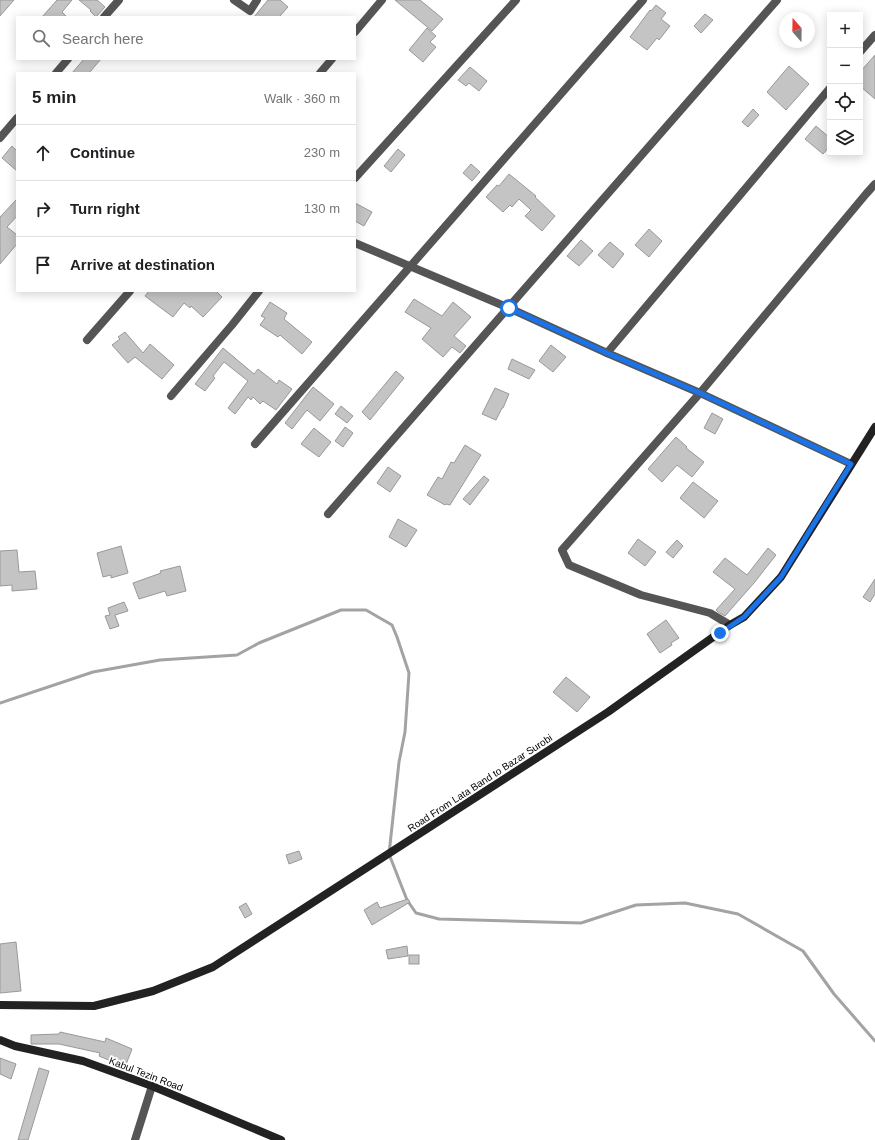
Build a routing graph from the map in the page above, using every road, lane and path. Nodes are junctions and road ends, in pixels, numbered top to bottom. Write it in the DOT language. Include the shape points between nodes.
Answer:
graph roads {
  1 [pos="119,0"];
  2 [pos="234,0"];
  3 [pos="257,0"];
  4 [pos="382,0"];
  5 [pos="516,0"];
  6 [pos="643,0"];
  7 [pos="777,0"];
  8 [pos="105,16"];
  9 [pos="356,31"];
  10 [pos="875,34"];
  11 [pos="863,48"];
  12 [pos="67,60"];
  13 [pos="331,60"];
  14 [pos="57,72"];
  15 [pos="321,72"];
  16 [pos="827,92"];
  17 [pos="16,119"];
  18 [pos="0,138"];
  19 [pos="356,177"];
  20 [pos="875,184"];
  21 [pos="356,243"];
  22 [pos="410,267"];
  23 [pos="129,292"];
  24 [pos="258,292"];
  25 [pos="509,308"];
  26 [pos="87,340"];
  27 [pos="607,353"];
  28 [pos="700,393"];
  29 [pos="171,396"];
  30 [pos="875,427"];
  31 [pos="255,444"];
  32 [pos="851,464"];
  33 [pos="328,514"];
  34 [pos="730,625"];
  35 [pos="0,1005"];
  36 [pos="0,1040"];
  37 [pos="152,1086"];
  38 [pos="135,1140"];
  39 [pos="281,1140"];
  1 -- 8 [label="street"];
  2 -- 3 [label="street" via="250,11"];
  4 -- 9 [label="street"];
  5 -- 19 [label="street"];
  6 -- 22 [label="street"];
  7 -- 25 [label="street"];
  10 -- 11 [label="street"];
  12 -- 14 [label="street"];
  13 -- 15 [label="street"];
  16 -- 27 [label="street"];
  17 -- 18 [label="street"];
  20 -- 28 [label="street"];
  21 -- 22 [label="street"];
  22 -- 25 [label="street"];
  22 -- 31 [label="street"];
  23 -- 26 [label="street"];
  24 -- 29 [label="street"];
  25 -- 27 [label="street"];
  25 -- 33 [label="street"];
  27 -- 28 [label="street"];
  28 -- 32 [label="street"];
  28 -- 34 [label="street" via="562,550 569,565 641,595 710,613"];
  30 -- 32 [label="main road, Road From Lata Band to Bazar Surobi"];
  32 -- 34 [label="main road, Road From Lata Band to Bazar Surobi" via="781,577 744,617"];
  34 -- 35 [label="main road, Road From Lata Band to Bazar Surobi" via="608,712 213,967 153,991 94,1006"];
  36 -- 37 [label="main road, Kabul Tezin Road" via="15,1046 83,1061"];
  37 -- 38 [label="street"];
  37 -- 39 [label="main road, Kabul Tezin Road"];
}
